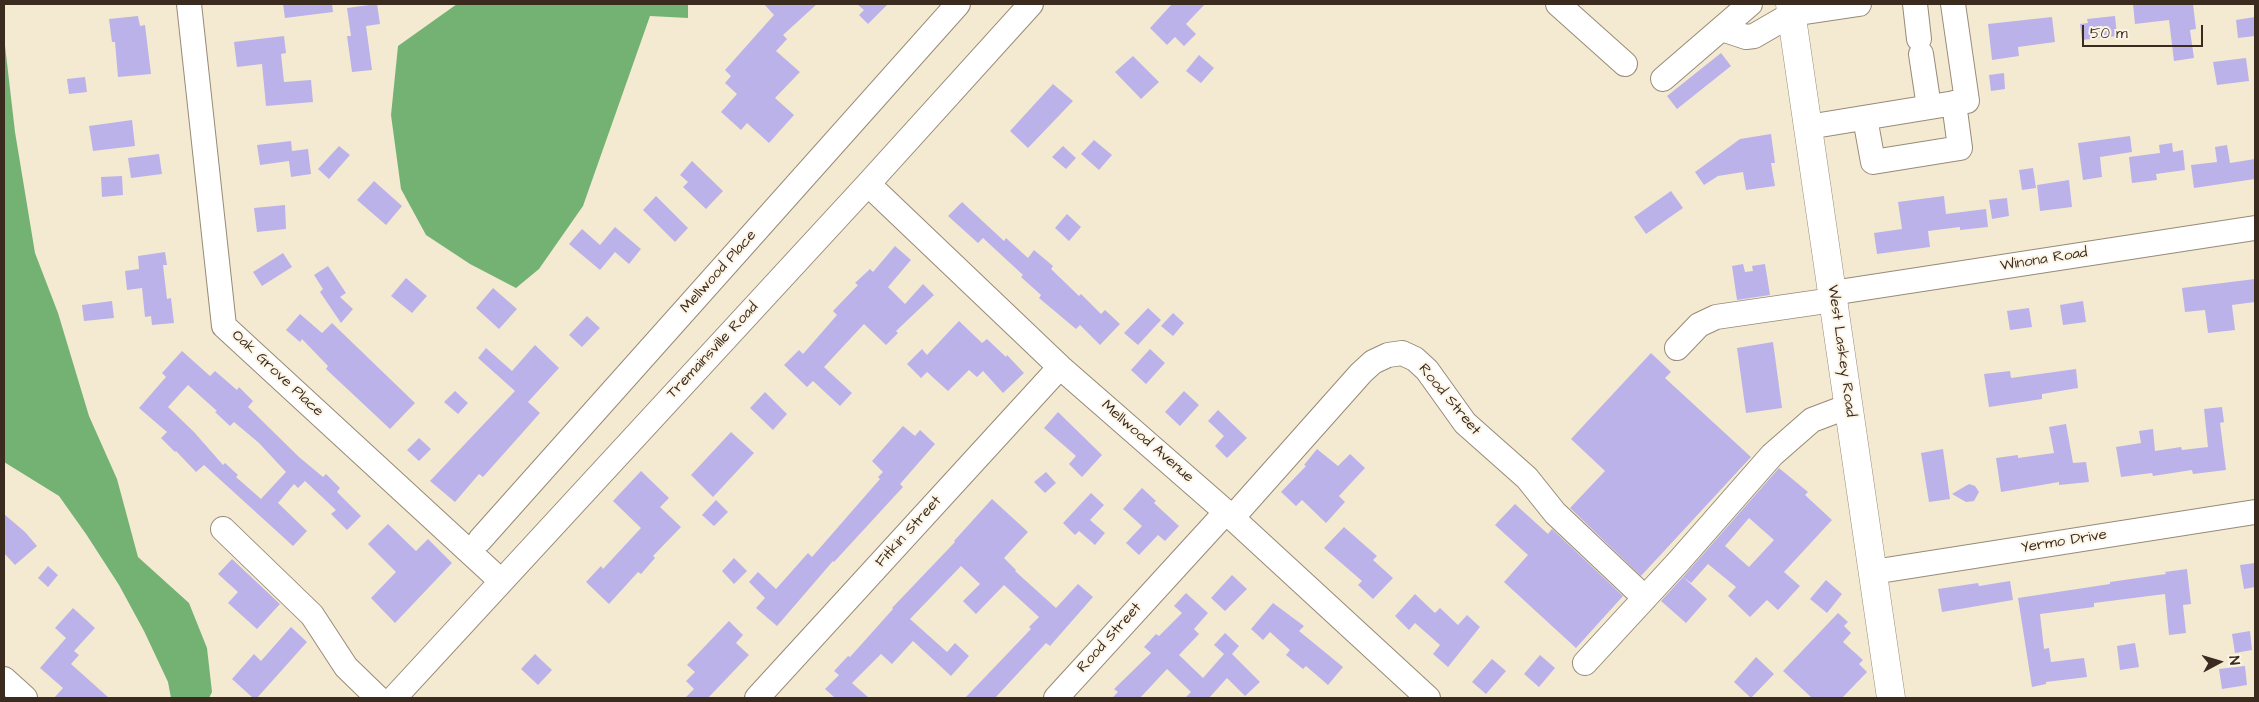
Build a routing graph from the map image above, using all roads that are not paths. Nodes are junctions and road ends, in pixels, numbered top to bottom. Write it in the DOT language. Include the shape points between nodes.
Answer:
graph roads {
  1 [pos="189,4"];
  2 [pos="958,4"];
  3 [pos="1031,4"];
  4 [pos="1558,4"];
  5 [pos="1750,4"];
  6 [pos="1859,4"];
  7 [pos="1915,4"];
  8 [pos="1953,4"];
  9 [pos="1791,9"];
  10 [pos="1722,29"];
  11 [pos="1626,64"];
  12 [pos="1663,79"];
  13 [pos="1954,103"];
  14 [pos="1929,107"];
  15 [pos="1865,118"];
  16 [pos="1808,127"];
  17 [pos="868,184"];
  18 [pos="2255,228"];
  19 [pos="1833,296"];
  20 [pos="1678,348"];
  21 [pos="1060,366"];
  22 [pos="1849,406"];
  23 [pos="2255,512"];
  24 [pos="1229,515"];
  25 [pos="223,529"];
  26 [pos="480,540"];
  27 [pos="1873,572"];
  28 [pos="501,582"];
  29 [pos="1645,598"];
  30 [pos="1585,663"];
  31 [pos="4,679"];
  32 [pos="25,698"];
  33 [pos="378,698"];
  34 [pos="394,698"];
  35 [pos="757,698"];
  36 [pos="1056,698"];
  37 [pos="1428,698"];
  38 [pos="1891,698"];
  1 -- 28 [label="street, Oak Grove Place" via="224,326"];
  2 -- 26 [label="street, Mellwood Place"];
  3 -- 17 [label="street, Tremainsville Road"];
  4 -- 11 [label="street"];
  5 -- 10 [label="street"];
  6 -- 9 [label="street"];
  7 -- 14 [label="street"];
  8 -- 13 [label="street" via="1967,101"];
  9 -- 10 [label="street" via="1754,36 1746,37"];
  9 -- 16 [label="main road, West Laskey Road"];
  10 -- 12 [label="street"];
  13 -- 14 [label="street"];
  13 -- 15 [label="street" via="1960,148 1873,162"];
  14 -- 15 [label="street"];
  15 -- 16 [label="street"];
  16 -- 19 [label="main road, West Laskey Road"];
  17 -- 21 [label="street, Mellwood Avenue"];
  17 -- 28 [label="street, Tremainsville Road"];
  18 -- 19 [label="street, Winona Road"];
  19 -- 20 [label="street, Winona Road" via="1716,317 1699,325"];
  19 -- 22 [label="main road, West Laskey Road"];
  21 -- 24 [label="street, Mellwood Avenue"];
  21 -- 35 [label="street, Fitkin Street"];
  22 -- 27 [label="main road, West Laskey Road"];
  22 -- 29 [label="street" via="1812,420 1772,455"];
  23 -- 27 [label="street, Yermo Drive"];
  24 -- 29 [label="street, Rood Street" via="1361,373 1388,355 1402,353 1427,370 1465,423 1527,478 1555,513"];
  24 -- 36 [label="street, Rood Street"];
  24 -- 37 [label="street, Mellwood Avenue"];
  25 -- 33 [label="street" via="312,614 346,667"];
  27 -- 38 [label="main road, West Laskey Road"];
  28 -- 34 [label="street, Tremainsville Road"];
  29 -- 30 [label="street"];
  31 -- 32 [label="street"];
}
